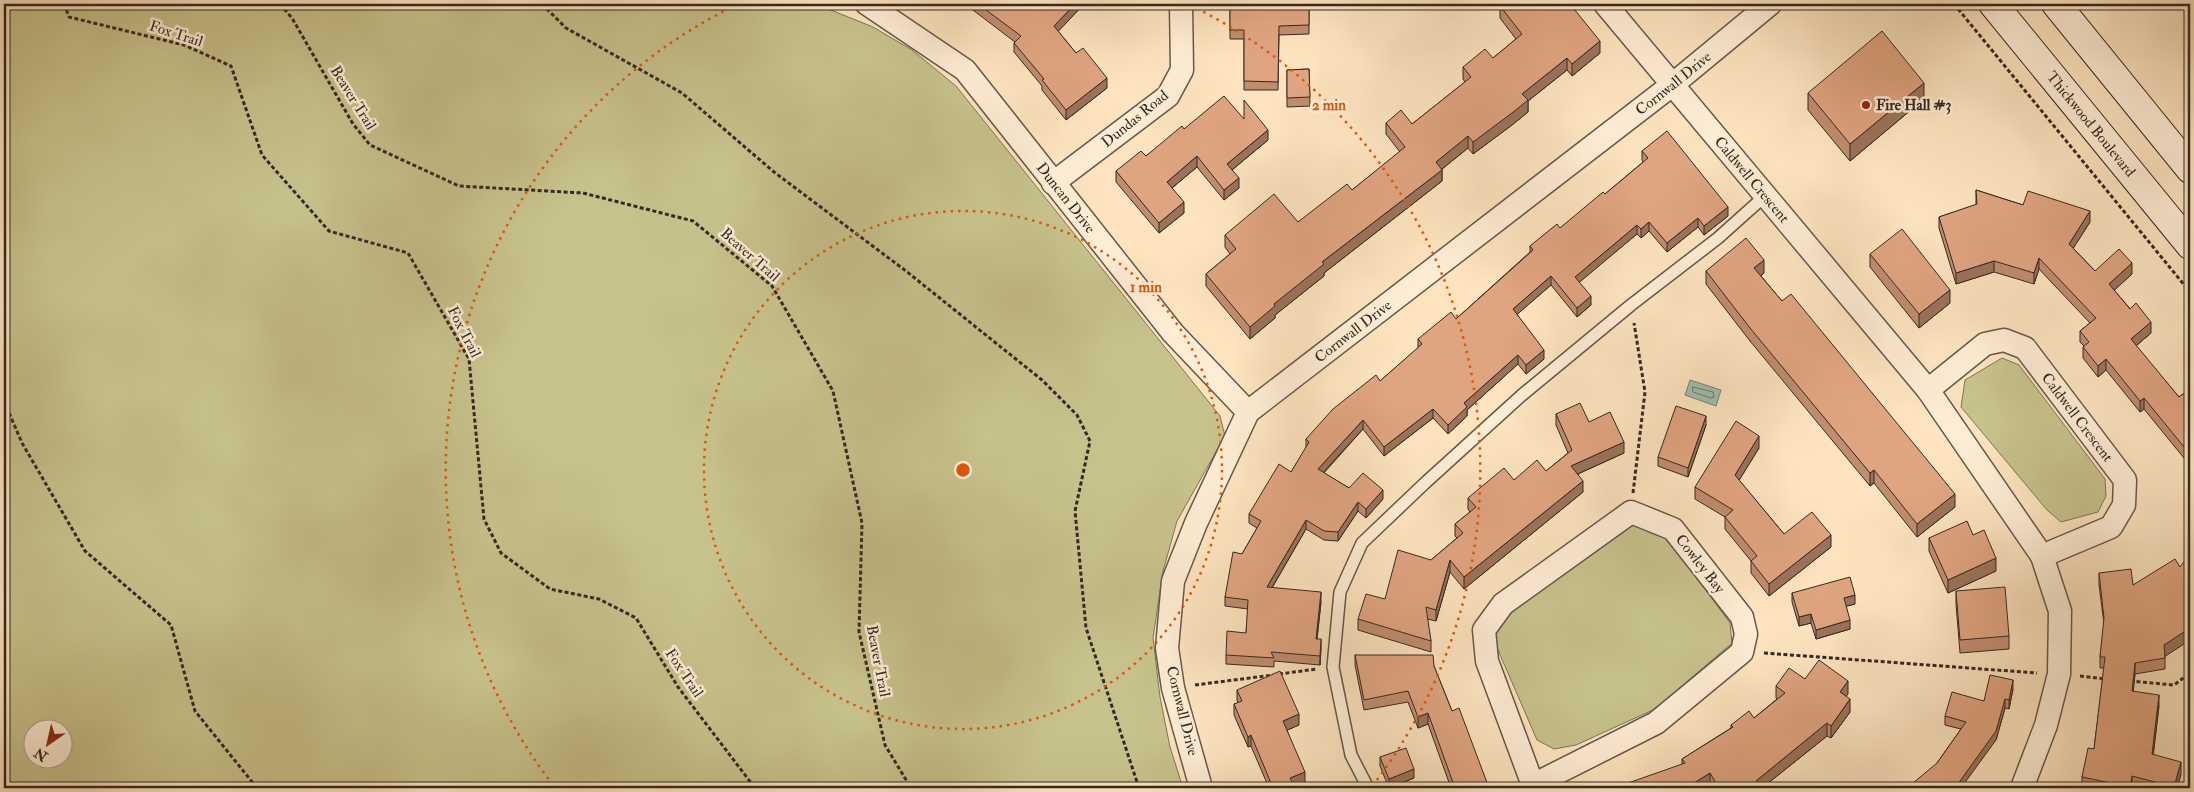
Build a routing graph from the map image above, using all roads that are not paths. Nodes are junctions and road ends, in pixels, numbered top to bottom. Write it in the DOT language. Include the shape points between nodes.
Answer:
graph roads {
  1 [pos="867,4"];
  2 [pos="1180,4"];
  3 [pos="1605,4"];
  4 [pos="1770,4"];
  5 [pos="1992,4"];
  6 [pos="2056,4"];
  7 [pos="1672,85"];
  8 [pos="2190,169"];
  9 [pos="1053,183"];
  10 [pos="1766,195"];
  11 [pos="2190,245"];
  12 [pos="1928,390"];
  13 [pos="1248,412"];
  14 [pos="2042,556"];
  15 [pos="1534,787"];
  16 [pos="1202,788"];
  17 [pos="1368,788"];
  18 [pos="2022,788"];
  1 -- 9 [label="street, Duncan Drive" via="965,70"];
  2 -- 9 [label="street, Dundas Road" via="1182,70 1168,96"];
  3 -- 7 [label="street, Caldwell Crescent"];
  4 -- 7 [label="street, Cornwall Drive"];
  5 -- 11 [label="main road, Thickwood Boulevard"];
  6 -- 8 [label="main road"];
  7 -- 10 [label="street, Caldwell Crescent"];
  7 -- 13 [label="street, Cornwall Drive"];
  9 -- 13 [label="street, Duncan Drive" via="1173,333"];
  10 -- 12 [label="street, Caldwell Crescent"];
  10 -- 17 [label="lane" via="1718,238 1522,395 1362,543 1340,592 1333,667 1352,756"];
  12 -- 14 [label="street, Caldwell Crescent"];
  12 -- 14 [label="street, Caldwell Crescent" via="1985,344 2004,340 2025,348 2125,480 2124,505 2111,527"];
  13 -- 16 [label="street, Cornwall Drive" via="1196,522 1173,581 1167,648 1173,688"];
  14 -- 18 [label="street, Caldwell Crescent" via="2060,611 2058,674 2046,725"];
  15 -- 15 [label="street, Cowley Bay" via="1656,723 1742,652 1746,634 1742,617 1673,529 1631,512 1503,604 1484,630 1487,661"];
}
